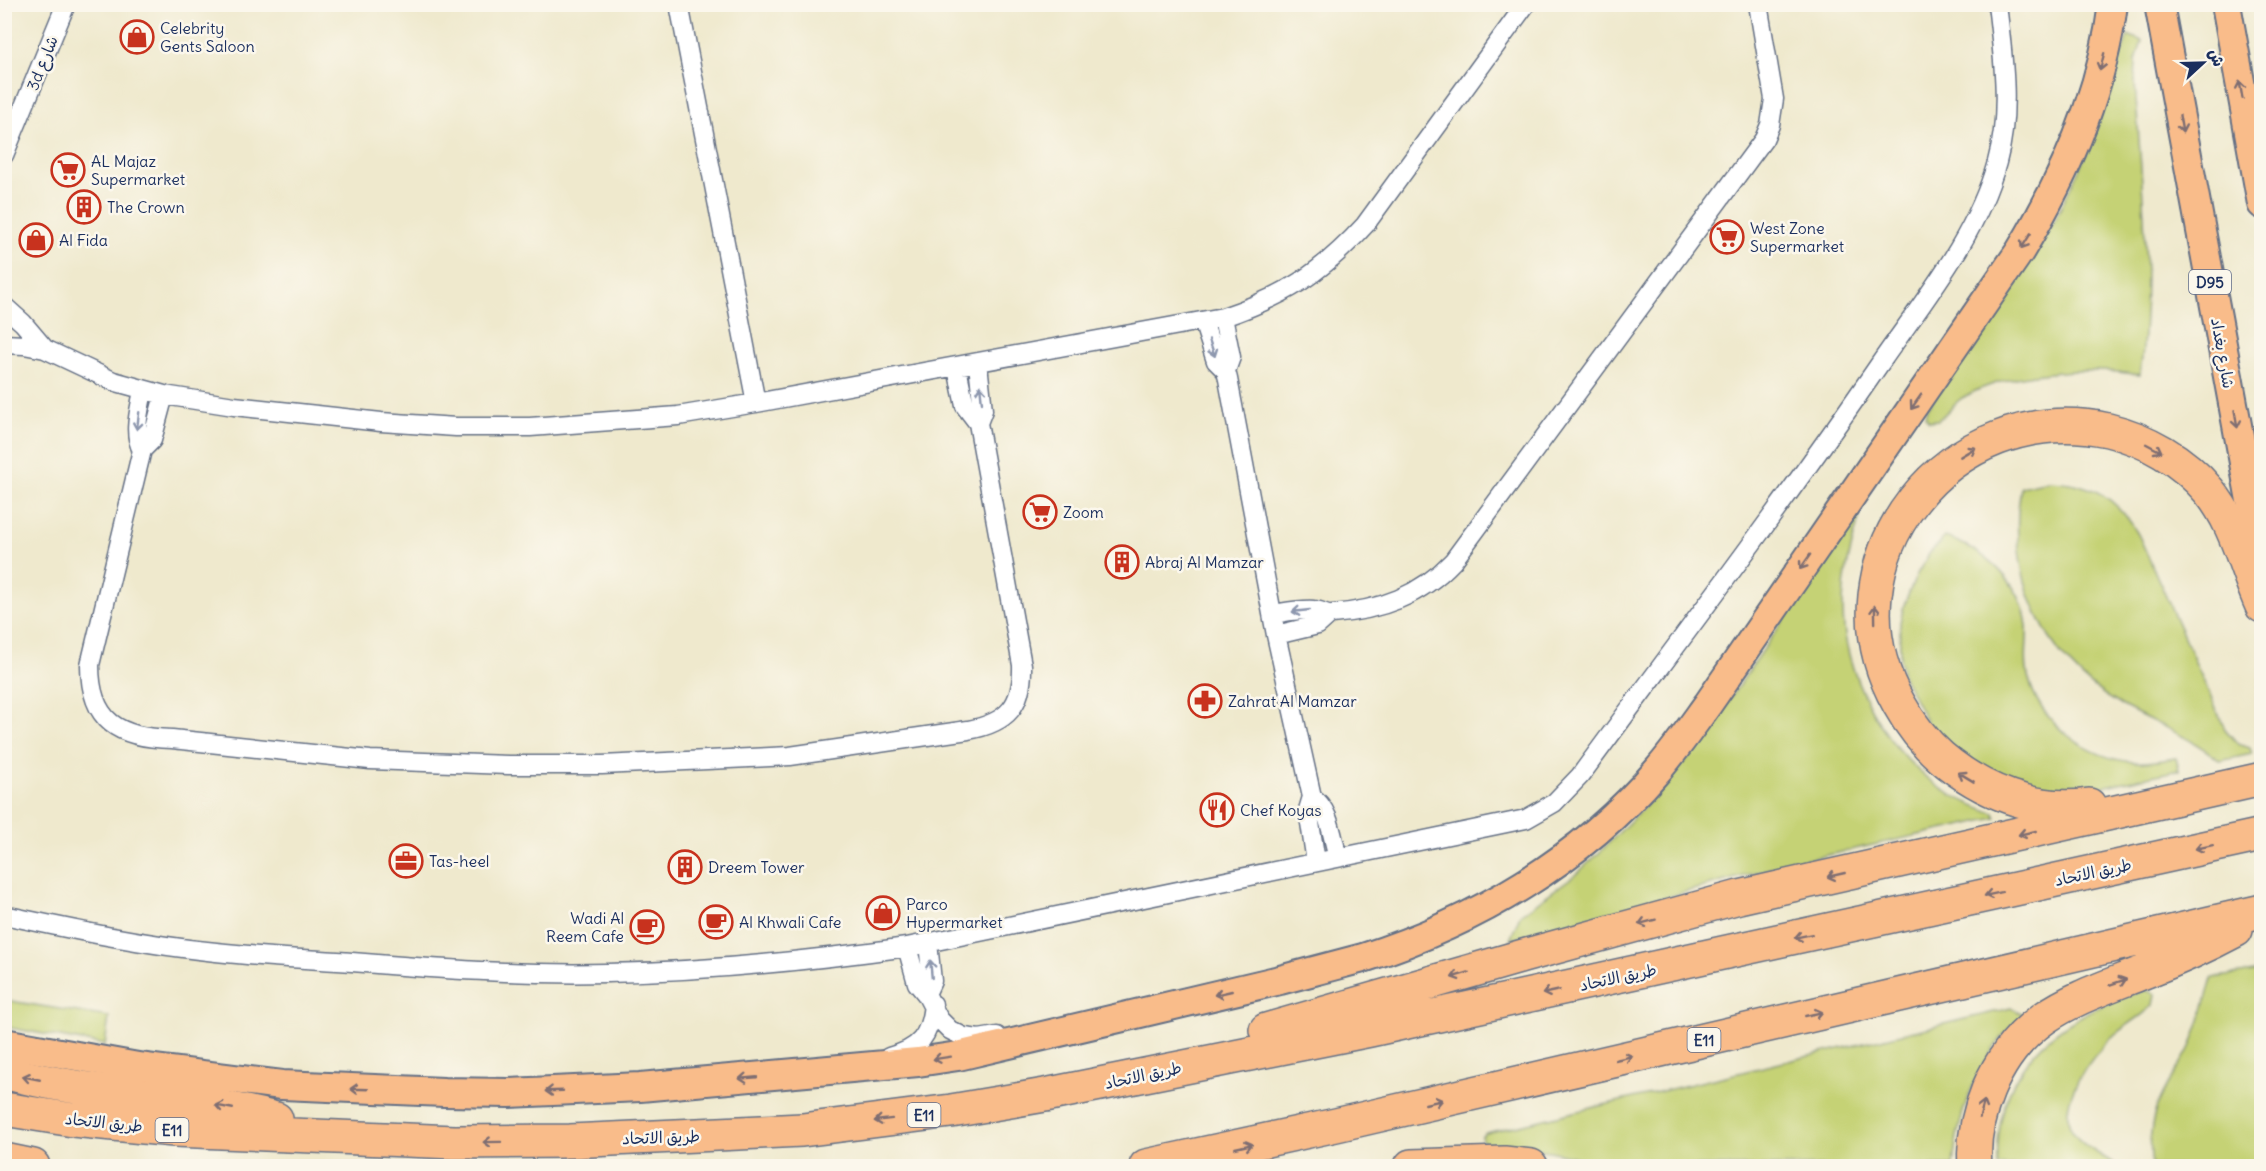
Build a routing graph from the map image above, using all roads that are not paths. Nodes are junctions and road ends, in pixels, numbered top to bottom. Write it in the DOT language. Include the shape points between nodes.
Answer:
graph roads {
  1 [pos="66,4"];
  2 [pos="679,4"];
  3 [pos="1526,4"];
  4 [pos="1758,4"];
  5 [pos="1997,4"];
  6 [pos="2112,4"];
  7 [pos="2159,4"];
  8 [pos="2226,4"];
  9 [pos="4,156"];
  10 [pos="2262,204"];
  11 [pos="4,306"];
  12 [pos="1223,317"];
  13 [pos="1203,321"];
  14 [pos="4,344"];
  15 [pos="45,349"];
  16 [pos="978,364"];
  17 [pos="957,368"];
  18 [pos="1226,371"];
  19 [pos="143,390"];
  20 [pos="164,395"];
  21 [pos="756,404"];
  22 [pos="978,423"];
  23 [pos="142,450"];
  24 [pos="2262,560"];
  25 [pos="2262,606"];
  26 [pos="1272,614"];
  27 [pos="1329,615"];
  28 [pos="1276,635"];
  29 [pos="2262,779"];
  30 [pos="1312,797"];
  31 [pos="2186,797"];
  32 [pos="2262,835"];
  33 [pos="1338,857"];
  34 [pos="1316,862"];
  35 [pos="2262,913"];
  36 [pos="4,915"];
  37 [pos="928,943"];
  38 [pos="907,947"];
  39 [pos="930,999"];
  40 [pos="1041,1038"];
  41 [pos="4,1043"];
  42 [pos="837,1068"];
  43 [pos="4,1072"];
  44 [pos="1132,1077"];
  45 [pos="4,1109"];
  46 [pos="341,1137"];
  47 [pos="4,1160"];
  48 [pos="33,1167"];
  49 [pos="1146,1167"];
  50 [pos="1411,1167"];
  51 [pos="1532,1167"];
  52 [pos="1975,1167"];
  1 -- 9 [label="street, 3d شارع"];
  2 -- 21 [label="street"];
  3 -- 12 [label="street" via="1365,225 1342,250 1287,291"];
  4 -- 27 [label="street" via="1774,99 1770,125 1756,152 1454,561 1438,577 1399,600"];
  5 -- 33 [label="street" via="2004,123 1998,160 1970,230 1856,398 1580,776 1554,804 1526,819"];
  6 -- 40 [label="main road, one-way" via="2106,46 2086,117 2040,218 1708,704 1630,800 1569,854 1531,881 1471,916 1407,944 1280,980"];
  7 -- 24 [label="main road, شارع بغداد / D95, one-way"];
  10 -- 8 [label="main road, one-way"];
  11 -- 15 [label="street"];
  12 -- 13 [label="street"];
  12 -- 18 [label="street" via="1231,357"];
  13 -- 16 [label="street"];
  13 -- 18 [label="street, one-way" via="1216,361"];
  14 -- 15 [label="street"];
  15 -- 19 [label="street"];
  16 -- 17 [label="street"];
  22 -- 16 [label="street, one-way" via="983,410"];
  17 -- 21 [label="street"];
  17 -- 22 [label="street" via="968,412"];
  18 -- 26 [label="street"];
  19 -- 20 [label="street"];
  19 -- 23 [label="street, one-way" via="137,430"];
  20 -- 21 [label="street" via="307,415 466,427 603,423"];
  20 -- 23 [label="street" via="152,440"];
  22 -- 23 [label="street" via="1022,665 1022,684 1016,702 1004,717 987,727 790,756 602,765 370,760 172,739 127,722 111,706 101,687 98,641"];
  31 -- 25 [label="highway, one-way" via="2081,806 2039,805 1986,789 1957,771 1909,721 1880,659 1875,603 1886,549 1925,486 1952,461 1976,447 2028,428 2097,428 2161,451 2208,489 2237,537"];
  27 -- 26 [label="street, one-way" via="1316,610"];
  26 -- 28 [label="street"];
  27 -- 28 [label="street" via="1318,625"];
  28 -- 30 [label="street"];
  29 -- 31 [label="highway"];
  30 -- 33 [label="street" via="1326,813"];
  30 -- 34 [label="street" via="1308,810"];
  31 -- 44 [label="highway, one-way" via="1739,897 1249,1035"];
  32 -- 44 [label="highway, طريق الاتحاد / E11, one-way" via="1467,1010"];
  33 -- 34 [label="street"];
  34 -- 37 [label="street"];
  49 -- 35 [label="highway, E11, one-way"];
  52 -- 35 [label="highway, one-way" via="1976,1132 1983,1102 2013,1047 2034,1025 2072,1000 2176,960"];
  36 -- 38 [label="street" via="215,952 488,972 683,970"];
  37 -- 38 [label="street"];
  39 -- 37 [label="street, one-way"];
  38 -- 39 [label="street" via="917,983"];
  39 -- 40 [label="street" via="939,1019 964,1037"];
  39 -- 42 [label="street" via="931,1021 916,1045 904,1053"];
  40 -- 42 [label="main road, one-way" via="928,1061"];
  42 -- 41 [label="main road, one-way" via="640,1087 444,1092 243,1081"];
  46 -- 43 [label="highway, one-way" via="257,1114"];
  44 -- 46 [label="highway, طريق الاتحاد / E11, one-way" via="951,1111 802,1130 570,1141 454,1142"];
  45 -- 46 [label="highway, طريق الاتحاد / E11" via="174,1130"];
  47 -- 48 [label="highway"];
  50 -- 51 [label="highway" via="1504,1163"];
}
